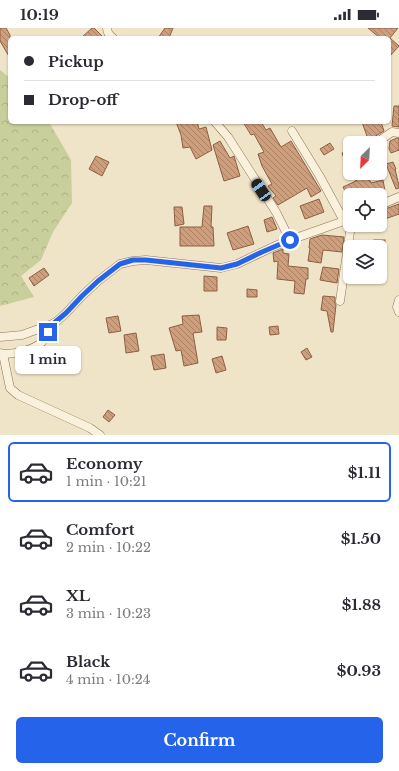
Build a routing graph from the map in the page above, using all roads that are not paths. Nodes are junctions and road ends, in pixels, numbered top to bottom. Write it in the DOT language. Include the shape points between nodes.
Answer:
graph roads {
  1 [pos="217,124"];
  2 [pos="292,131"];
  3 [pos="399,133"];
  4 [pos="386,136"];
  5 [pos="399,197"];
  6 [pos="387,202"];
  7 [pos="343,213"];
  8 [pos="343,223"];
  9 [pos="347,232"];
  10 [pos="290,240"];
  11 [pos="399,300"];
  12 [pos="340,301"];
  13 [pos="399,312"];
  14 [pos="54,323"];
  15 [pos="0,336"];
  16 [pos="1,353"];
  17 [pos="100,435"];
  1 -- 10 [label="street" via="228,137 276,212"];
  2 -- 7 [label="street"];
  3 -- 4 [label="street" via="392,132"];
  5 -- 6 [label="street"];
  8 -- 10 [label="street"];
  9 -- 12 [label="street"];
  10 -- 14 [label="street" via="237,264 221,268 146,260 120,264"];
  11 -- 13 [label="street"];
  14 -- 15 [label="street" via="22,335"];
  14 -- 16 [label="street" via="41,342 30,349 17,353"];
  16 -- 17 [label="street" via="10,388 18,395"];
}
